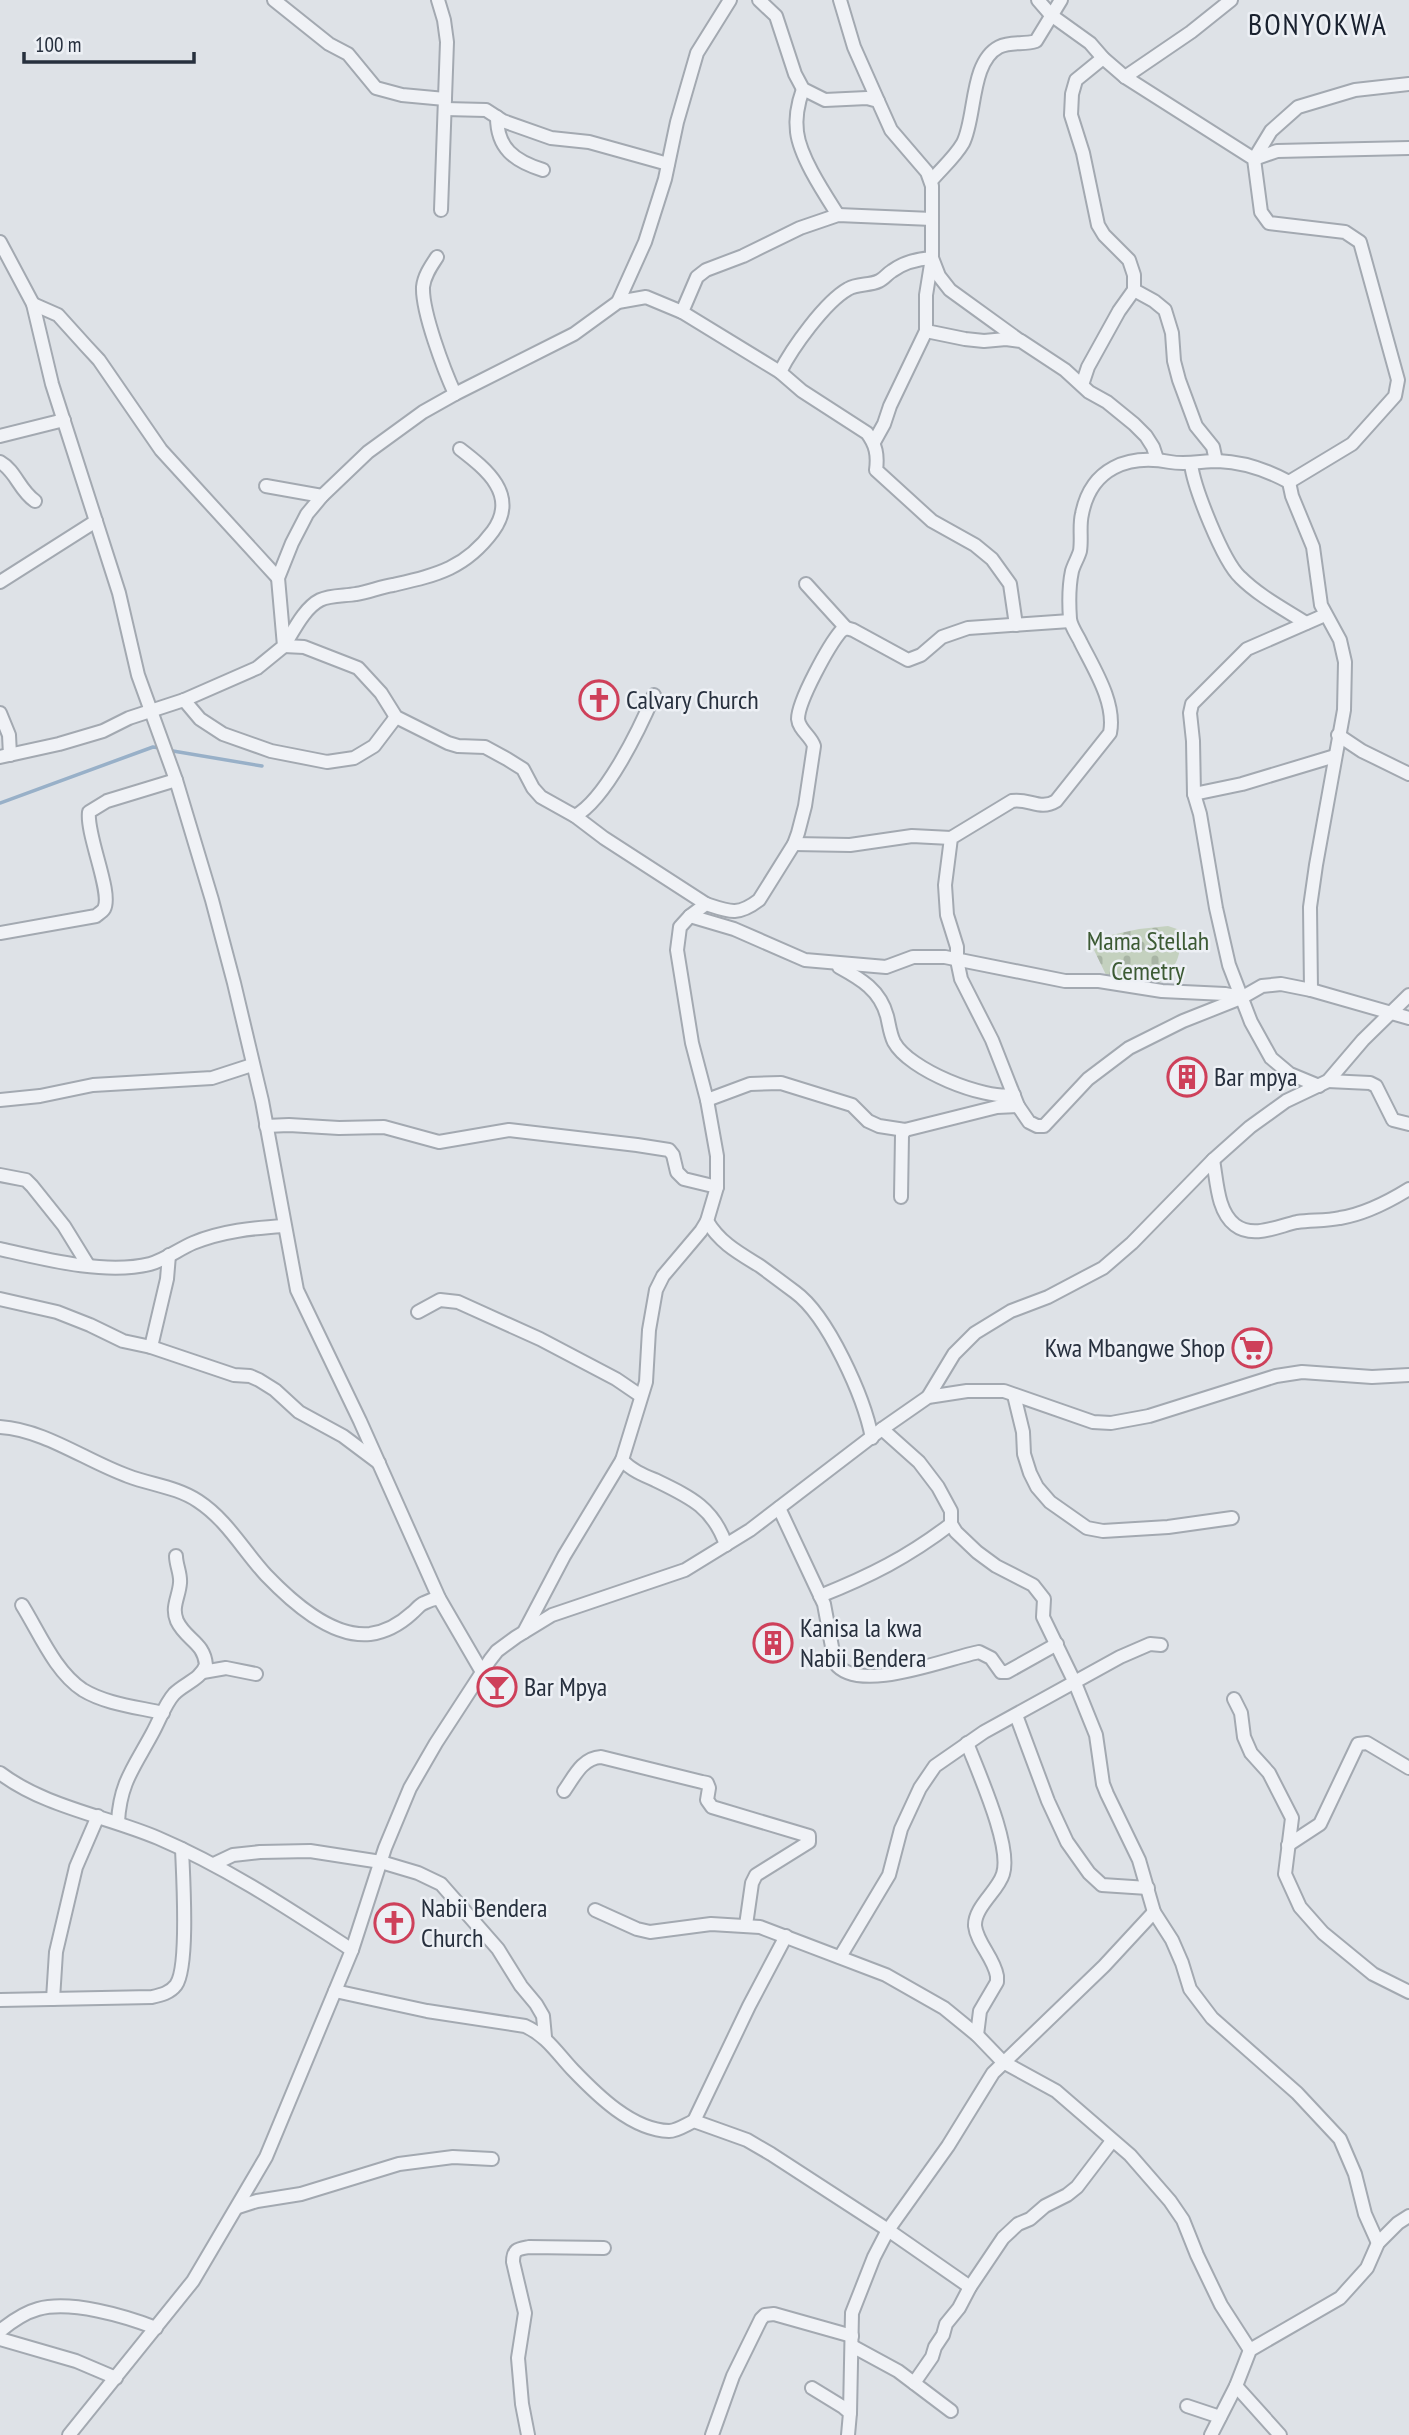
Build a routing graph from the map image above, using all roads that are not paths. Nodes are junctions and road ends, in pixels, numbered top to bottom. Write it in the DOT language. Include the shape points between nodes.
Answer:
graph roads {
  1 [pos="274,0"];
  2 [pos="438,0"];
  3 [pos="730,0"];
  4 [pos="759,0"];
  5 [pos="840,0"];
  6 [pos="1038,0"];
  7 [pos="1060,0"];
  8 [pos="1231,0"];
  9 [pos="1051,15"];
  10 [pos="1103,58"];
  11 [pos="1125,76"];
  12 [pos="1409,84"];
  13 [pos="803,89"];
  14 [pos="878,101"];
  15 [pos="445,104"];
  16 [pos="497,117"];
  17 [pos="1409,148"];
  18 [pos="1254,159"];
  19 [pos="668,164"];
  20 [pos="543,170"];
  21 [pos="931,181"];
  22 [pos="441,209"];
  23 [pos="838,215"];
  24 [pos="932,219"];
  25 [pos="0,242"];
  26 [pos="437,257"];
  27 [pos="932,258"];
  28 [pos="1134,290"];
  29 [pos="618,302"];
  30 [pos="33,304"];
  31 [pos="682,312"];
  32 [pos="926,331"];
  33 [pos="1021,341"];
  34 [pos="780,372"];
  35 [pos="1082,385"];
  36 [pos="455,394"];
  37 [pos="1395,396"];
  38 [pos="1409,401"];
  39 [pos="64,420"];
  40 [pos="0,436"];
  41 [pos="874,442"];
  42 [pos="460,449"];
  43 [pos="1157,459"];
  44 [pos="1216,461"];
  45 [pos="0,462"];
  46 [pos="1191,464"];
  47 [pos="1289,482"];
  48 [pos="266,486"];
  49 [pos="322,496"];
  50 [pos="35,501"];
  51 [pos="96,521"];
  52 [pos="278,578"];
  53 [pos="0,582"];
  54 [pos="806,584"];
  55 [pos="1325,615"];
  56 [pos="1070,621"];
  57 [pos="1306,624"];
  58 [pos="1016,625"];
  59 [pos="846,628"];
  60 [pos="284,646"];
  61 [pos="654,695"];
  62 [pos="184,700"];
  63 [pos="150,711"];
  64 [pos="0,713"];
  65 [pos="396,717"];
  66 [pos="1338,734"];
  67 [pos="5,756"];
  68 [pos="1335,756"];
  69 [pos="1409,774"];
  70 [pos="176,780"];
  71 [pos="1194,794"];
  72 [pos="575,816"];
  73 [pos="951,838"];
  74 [pos="794,844"];
  75 [pos="706,904"];
  76 [pos="690,916"];
  77 [pos="0,933"];
  78 [pos="957,960"];
  79 [pos="833,963"];
  80 [pos="1311,990"];
  81 [pos="1409,995"];
  82 [pos="1241,998"];
  83 [pos="1392,1012"];
  84 [pos="1409,1018"];
  85 [pos="252,1065"];
  86 [pos="1323,1083"];
  87 [pos="0,1100"];
  88 [pos="707,1100"];
  89 [pos="1016,1101"];
  90 [pos="1409,1124"];
  91 [pos="267,1126"];
  92 [pos="905,1130"];
  93 [pos="1213,1160"];
  94 [pos="0,1175"];
  95 [pos="717,1187"];
  96 [pos="1409,1188"];
  97 [pos="901,1197"];
  98 [pos="707,1222"];
  99 [pos="284,1227"];
  100 [pos="0,1249"];
  101 [pos="169,1255"];
  102 [pos="88,1265"];
  103 [pos="0,1299"];
  104 [pos="418,1312"];
  105 [pos="151,1347"];
  106 [pos="1409,1375"];
  107 [pos="1014,1395"];
  108 [pos="641,1396"];
  109 [pos="928,1397"];
  110 [pos="0,1427"];
  111 [pos="882,1429"];
  112 [pos="872,1438"];
  113 [pos="622,1460"];
  114 [pos="380,1464"];
  115 [pos="779,1508"];
  116 [pos="1233,1518"];
  117 [pos="951,1524"];
  118 [pos="726,1545"];
  119 [pos="176,1556"];
  120 [pos="820,1596"];
  121 [pos="439,1598"];
  122 [pos="22,1605"];
  123 [pos="523,1632"];
  124 [pos="1057,1644"];
  125 [pos="1161,1645"];
  126 [pos="203,1672"];
  127 [pos="482,1672"];
  128 [pos="256,1674"];
  129 [pos="1075,1683"];
  130 [pos="1234,1699"];
  131 [pos="163,1713"];
  132 [pos="1016,1714"];
  133 [pos="967,1743"];
  134 [pos="1409,1768"];
  135 [pos="0,1773"];
  136 [pos="564,1791"];
  137 [pos="97,1816"];
  138 [pos="118,1822"];
  139 [pos="1288,1845"];
  140 [pos="182,1849"];
  141 [pos="381,1863"];
  142 [pos="214,1864"];
  143 [pos="1148,1888"];
  144 [pos="595,1910"];
  145 [pos="1154,1912"];
  146 [pos="746,1925"];
  147 [pos="786,1936"];
  148 [pos="352,1950"];
  149 [pos="840,1957"];
  150 [pos="335,1991"];
  151 [pos="1409,1993"];
  152 [pos="53,1999"];
  153 [pos="0,2000"];
  154 [pos="977,2035"];
  155 [pos="545,2037"];
  156 [pos="1003,2062"];
  157 [pos="694,2121"];
  158 [pos="1112,2141"];
  159 [pos="492,2159"];
  160 [pos="238,2207"];
  161 [pos="1409,2216"];
  162 [pos="888,2230"];
  163 [pos="1378,2243"];
  164 [pos="604,2248"];
  165 [pos="970,2287"];
  166 [pos="156,2328"];
  167 [pos="0,2331"];
  168 [pos="0,2339"];
  169 [pos="852,2341"];
  170 [pos="1250,2350"];
  171 [pos="116,2378"];
  172 [pos="914,2382"];
  173 [pos="1236,2386"];
  174 [pos="812,2388"];
  175 [pos="1187,2406"];
  176 [pos="951,2412"];
  177 [pos="850,2413"];
  178 [pos="1220,2417"];
  179 [pos="69,2435"];
  180 [pos="528,2435"];
  181 [pos="712,2435"];
  182 [pos="848,2435"];
  183 [pos="1211,2435"];
  184 [pos="1280,2435"];
  1 -- 15 [label="street" via="328,44 348,54 376,88"];
  2 -- 15 [label="street" via="447,42"];
  3 -- 19 [label="street" via="697,53"];
  4 -- 13 [label="street" via="776,16"];
  5 -- 14 [label="street"];
  6 -- 9 [label="street"];
  7 -- 9 [label="street"];
  8 -- 11 [label="street"];
  9 -- 10 [label="street"];
  9 -- 21 [label="street" via="1036,41 1006,44 987,60 962,144"];
  10 -- 11 [label="street"];
  10 -- 28 [label="street" via="1076,80 1071,115 1098,225 1129,260"];
  11 -- 18 [label="street"];
  12 -- 18 [label="street" via="1355,90 1298,107 1271,131"];
  13 -- 14 [label="street" via="825,100"];
  13 -- 23 [label="street" via="797,134"];
  14 -- 21 [label="street" via="891,130"];
  15 -- 16 [label="street" via="486,110"];
  15 -- 22 [label="street"];
  16 -- 19 [label="street" via="551,138 590,142"];
  16 -- 20 [label="street" via="503,144 516,158"];
  17 -- 18 [label="street" via="1276,151"];
  18 -- 37 [label="street" via="1261,212 1269,223 1345,232 1360,242 1398,380"];
  19 -- 29 [label="street" via="645,242"];
  21 -- 24 [label="street"];
  23 -- 24 [label="street"];
  23 -- 31 [label="street" via="706,270 697,277"];
  24 -- 27 [label="street"];
  25 -- 30 [label="street"];
  26 -- 36 [label="street" via="425,278 424,297 443,370"];
  27 -- 32 [label="street"];
  27 -- 33 [label="street" via="950,289"];
  27 -- 34 [label="street" via="914,260 881,280 846,290 829,304"];
  28 -- 35 [label="street"];
  28 -- 44 [label="street" via="1165,310 1179,380"];
  29 -- 31 [label="street" via="646,297"];
  29 -- 36 [label="street" via="574,334"];
  30 -- 39 [label="street"];
  30 -- 52 [label="street" via="58,315 99,360 161,450"];
  31 -- 34 [label="street"];
  32 -- 33 [label="street" via="984,341"];
  32 -- 41 [label="street"];
  33 -- 35 [label="street"];
  34 -- 41 [label="street"];
  35 -- 43 [label="street" via="1146,436"];
  36 -- 49 [label="street" via="368,452"];
  37 -- 38 [label="street"];
  37 -- 47 [label="street" via="1352,444"];
  39 -- 40 [label="street"];
  39 -- 51 [label="street"];
  41 -- 58 [label="street" via="876,470 932,521 975,545 1003,571 1013,592"];
  42 -- 60 [label="street" via="497,482 501,510 499,523 489,536 470,557 441,572 313,603"];
  43 -- 46 [label="street"];
  43 -- 56 [label="street" via="1135,459 1121,465 1088,491 1081,516 1080,550 1072,570"];
  44 -- 46 [label="street"];
  44 -- 47 [label="street" via="1255,467"];
  45 -- 50 [label="street"];
  46 -- 57 [label="street" via="1201,503 1237,575"];
  47 -- 55 [label="street" via="1313,547"];
  48 -- 49 [label="street"];
  49 -- 52 [label="street" via="307,514"];
  51 -- 53 [label="street"];
  51 -- 63 [label="street"];
  52 -- 60 [label="street"];
  54 -- 59 [label="street"];
  55 -- 57 [label="street"];
  55 -- 66 [label="street" via="1343,648 1346,683"];
  56 -- 58 [label="street"];
  56 -- 73 [label="street" via="1098,676 1110,710 1110,733 1056,801 1040,806 1012,801"];
  57 -- 71 [label="street" via="1247,649 1192,704"];
  58 -- 59 [label="street" via="955,631 908,660"];
  59 -- 74 [label="street" via="825,655 798,716 814,746"];
  60 -- 62 [label="street" via="257,668"];
  60 -- 65 [label="street" via="304,647 358,668"];
  61 -- 72 [label="street" via="624,756 591,804"];
  62 -- 63 [label="street"];
  62 -- 65 [label="street" via="200,719 223,734 271,751 327,762 354,758 374,746"];
  63 -- 67 [label="street" via="103,731"];
  63 -- 70 [label="street"];
  64 -- 67 [label="street" via="9,735"];
  65 -- 72 [label="street" via="448,743 492,749 523,769 541,797"];
  66 -- 68 [label="street"];
  66 -- 69 [label="street"];
  68 -- 71 [label="street"];
  68 -- 80 [label="street" via="1310,907"];
  70 -- 77 [label="street" via="107,801 89,812 104,910 96,916"];
  70 -- 85 [label="street" via="224,945"];
  71 -- 82 [label="street" via="1229,965"];
  72 -- 75 [label="street"];
  73 -- 74 [label="street"];
  73 -- 78 [label="street" via="945,886"];
  74 -- 75 [label="street" via="752,905 736,912"];
  75 -- 76 [label="street"];
  76 -- 79 [label="street" via="734,929 805,960"];
  76 -- 88 [label="street" via="680,927 677,950"];
  78 -- 79 [label="street" via="922,956 886,967"];
  78 -- 82 [label="street" via="1065,981"];
  78 -- 89 [label="street" via="961,979"];
  79 -- 89 [label="street" via="873,989 886,1011 894,1043 918,1066 977,1091"];
  80 -- 82 [label="street" via="1271,984"];
  80 -- 83 [label="street"];
  81 -- 83 [label="street"];
  82 -- 86 [label="street" via="1271,1058 1290,1074"];
  82 -- 89 [label="street" via="1129,1048 1088,1079 1044,1126 1029,1122"];
  83 -- 84 [label="street"];
  83 -- 86 [label="street"];
  85 -- 87 [label="street" via="212,1078 93,1085"];
  85 -- 91 [label="street"];
  86 -- 90 [label="street" via="1370,1083 1394,1120"];
  86 -- 93 [label="street" via="1270,1111"];
  88 -- 92 [label="street" via="750,1084 781,1083 852,1105 867,1121"];
  88 -- 95 [label="street" via="719,1167"];
  89 -- 92 [label="street"];
  91 -- 95 [label="street" via="377,1126 439,1142 509,1130 637,1145 669,1150 684,1179"];
  91 -- 99 [label="street"];
  92 -- 97 [label="street"];
  93 -- 96 [label="street" via="1225,1213 1242,1229 1263,1231 1339,1219 1371,1209"];
  93 -- 109 [label="street" via="1103,1268 975,1332 954,1354"];
  94 -- 102 [label="street" via="26,1180 32,1186"];
  95 -- 98 [label="street"];
  98 -- 108 [label="street" via="656,1290"];
  98 -- 112 [label="street" via="733,1250 813,1308 858,1392"];
  99 -- 101 [label="street" via="222,1234"];
  99 -- 114 [label="street" via="302,1301"];
  100 -- 102 [label="street"];
  101 -- 102 [label="street" via="139,1266"];
  101 -- 105 [label="street"];
  103 -- 105 [label="street" via="57,1312 123,1341"];
  104 -- 108 [label="street" via="440,1300 458,1302 616,1378"];
  105 -- 114 [label="street" via="259,1380"];
  106 -- 107 [label="street" via="1302,1372 1276,1376 1149,1416 1111,1423 1093,1423"];
  107 -- 109 [label="street" via="975,1390"];
  107 -- 116 [label="street" via="1024,1454 1037,1487 1087,1528 1168,1527"];
  108 -- 113 [label="street"];
  109 -- 111 [label="street"];
  110 -- 121 [label="street" via="30,1433 129,1477 197,1500 218,1516 283,1591 342,1630 369,1634 386,1630 423,1603"];
  111 -- 112 [label="street"];
  111 -- 117 [label="street" via="939,1487 951,1511"];
  112 -- 115 [label="street"];
  113 -- 118 [label="street" via="708,1511"];
  113 -- 123 [label="street"];
  114 -- 121 [label="street"];
  115 -- 118 [label="street"];
  115 -- 120 [label="street"];
  117 -- 120 [label="street" via="886,1567"];
  117 -- 124 [label="street" via="976,1552 1038,1590 1045,1603 1042,1617"];
  118 -- 123 [label="street" via="685,1570 552,1615"];
  119 -- 126 [label="street" via="180,1582 176,1619 202,1648"];
  120 -- 124 [label="street" via="835,1663 849,1673 901,1674 979,1652 1007,1672"];
  121 -- 127 [label="street"];
  122 -- 131 [label="street" via="63,1670 81,1688 108,1700"];
  123 -- 127 [label="street" via="497,1651"];
  124 -- 129 [label="street"];
  125 -- 129 [label="street" via="1135,1650"];
  126 -- 128 [label="street" via="226,1668"];
  126 -- 131 [label="street" via="181,1687"];
  127 -- 141 [label="street" via="410,1788"];
  129 -- 132 [label="street"];
  129 -- 143 [label="street" via="1097,1735 1103,1784"];
  130 -- 139 [label="street" via="1251,1753 1269,1773 1288,1807 1292,1818"];
  131 -- 138 [label="street" via="126,1779"];
  132 -- 133 [label="street"];
  132 -- 143 [label="street" via="1048,1801 1067,1842 1089,1873 1102,1885"];
  133 -- 149 [label="street" via="935,1766 920,1788 901,1829 889,1875"];
  133 -- 154 [label="street" via="1005,1854 1004,1873 977,1915 975,1927 996,1970 997,1982 980,2011"];
  134 -- 139 [label="street" via="1367,1743 1358,1744 1320,1824"];
  135 -- 137 [label="street" via="34,1793"];
  136 -- 146 [label="street" via="588,1760 601,1758 707,1783 712,1807 809,1836 809,1842 756,1875"];
  137 -- 138 [label="street"];
  137 -- 152 [label="street" via="76,1867 57,1952"];
  138 -- 140 [label="street"];
  139 -- 151 [label="street" via="1285,1874 1300,1907 1323,1933 1373,1974"];
  140 -- 142 [label="street"];
  140 -- 152 [label="street" via="183,1965 175,1986 152,1997"];
  141 -- 142 [label="street" via="310,1852 260,1852 233,1855"];
  141 -- 148 [label="street"];
  141 -- 155 [label="street" via="418,1873 453,1895 536,2004 543,2016"];
  142 -- 148 [label="street"];
  143 -- 145 [label="street"];
  144 -- 146 [label="street" via="650,1932 711,1924"];
  145 -- 156 [label="street" via="1096,1975"];
  145 -- 163 [label="street" via="1177,1952 1189,1989 1212,2018 1297,2093 1340,2139"];
  146 -- 147 [label="street"];
  147 -- 149 [label="street"];
  147 -- 157 [label="street"];
  148 -- 150 [label="street"];
  149 -- 154 [label="street" via="911,1988"];
  150 -- 155 [label="street" via="525,2026"];
  150 -- 160 [label="street" via="266,2157"];
  152 -- 153 [label="street"];
  154 -- 156 [label="street"];
  155 -- 157 [label="street" via="609,2104 631,2118 671,2132"];
  156 -- 158 [label="street" via="1056,2091"];
  156 -- 162 [label="street"];
  157 -- 162 [label="street" via="747,2140"];
  158 -- 165 [label="street" via="1077,2187 1003,2238"];
  158 -- 170 [label="street" via="1130,2155 1177,2211 1221,2305"];
  159 -- 160 [label="street" via="399,2164 301,2194"];
  160 -- 166 [label="street" via="193,2281"];
  161 -- 163 [label="street"];
  162 -- 165 [label="street"];
  162 -- 169 [label="street" via="852,2313"];
  163 -- 170 [label="street" via="1367,2268 1340,2298"];
  164 -- 180 [label="street" via="529,2247 513,2253 525,2313 518,2358"];
  165 -- 172 [label="street"];
  166 -- 167 [label="street" via="109,2313 40,2308"];
  166 -- 171 [label="street"];
  168 -- 171 [label="street"];
  169 -- 172 [label="street"];
  169 -- 177 [label="street"];
  169 -- 181 [label="street" via="774,2314 765,2315 733,2376"];
  170 -- 173 [label="street"];
  171 -- 179 [label="street"];
  172 -- 176 [label="street"];
  173 -- 178 [label="street"];
  173 -- 184 [label="street"];
  174 -- 177 [label="street"];
  175 -- 178 [label="street"];
  177 -- 182 [label="street"];
  178 -- 183 [label="street"];
}
